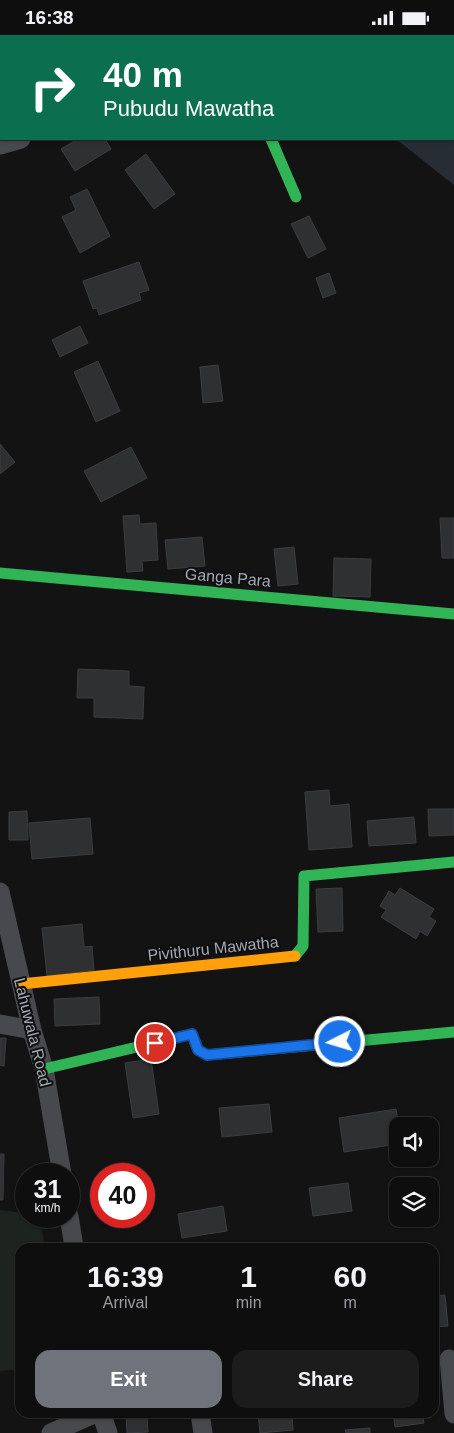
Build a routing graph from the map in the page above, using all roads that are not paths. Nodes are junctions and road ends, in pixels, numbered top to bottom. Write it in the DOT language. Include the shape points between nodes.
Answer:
graph roads {
  1 [pos="18,140"];
  2 [pos="271,140"];
  3 [pos="0,145"];
  4 [pos="296,197"];
  5 [pos="0,573"];
  6 [pos="454,613"];
  7 [pos="454,862"];
  8 [pos="0,892"];
  9 [pos="21,984"];
  10 [pos="0,1024"];
  11 [pos="32,1031"];
  12 [pos="454,1032"];
  13 [pos="44,1069"];
  14 [pos="60,1163"];
  15 [pos="71,1228"];
  16 [pos="73,1243"];
  17 [pos="445,1360"];
  18 [pos="454,1414"];
  19 [pos="85,1418"];
  20 [pos="104,1418"];
  21 [pos="201,1418"];
  22 [pos="52,1433"];
  23 [pos="108,1433"];
  24 [pos="203,1433"];
  1 -- 3 [label="street"];
  2 -- 4 [label="street"];
  5 -- 6 [label="street, Ganga Para"];
  7 -- 9 [label="street, Pivithuru Mawatha" via="304,876 303,945 294,957"];
  8 -- 9 [label="street, Lahuwala Road"];
  9 -- 11 [label="street, Lahuwala Road"];
  10 -- 11 [label="street"];
  11 -- 13 [label="street, Lahuwala Road"];
  12 -- 13 [label="street" via="207,1055 198,1050 192,1034"];
  13 -- 14 [label="street, Lahuwala Road"];
  15 -- 16 [label="street"];
  17 -- 18 [label="street"];
  19 -- 22 [label="street"];
  20 -- 23 [label="street"];
  21 -- 24 [label="street"];
}
